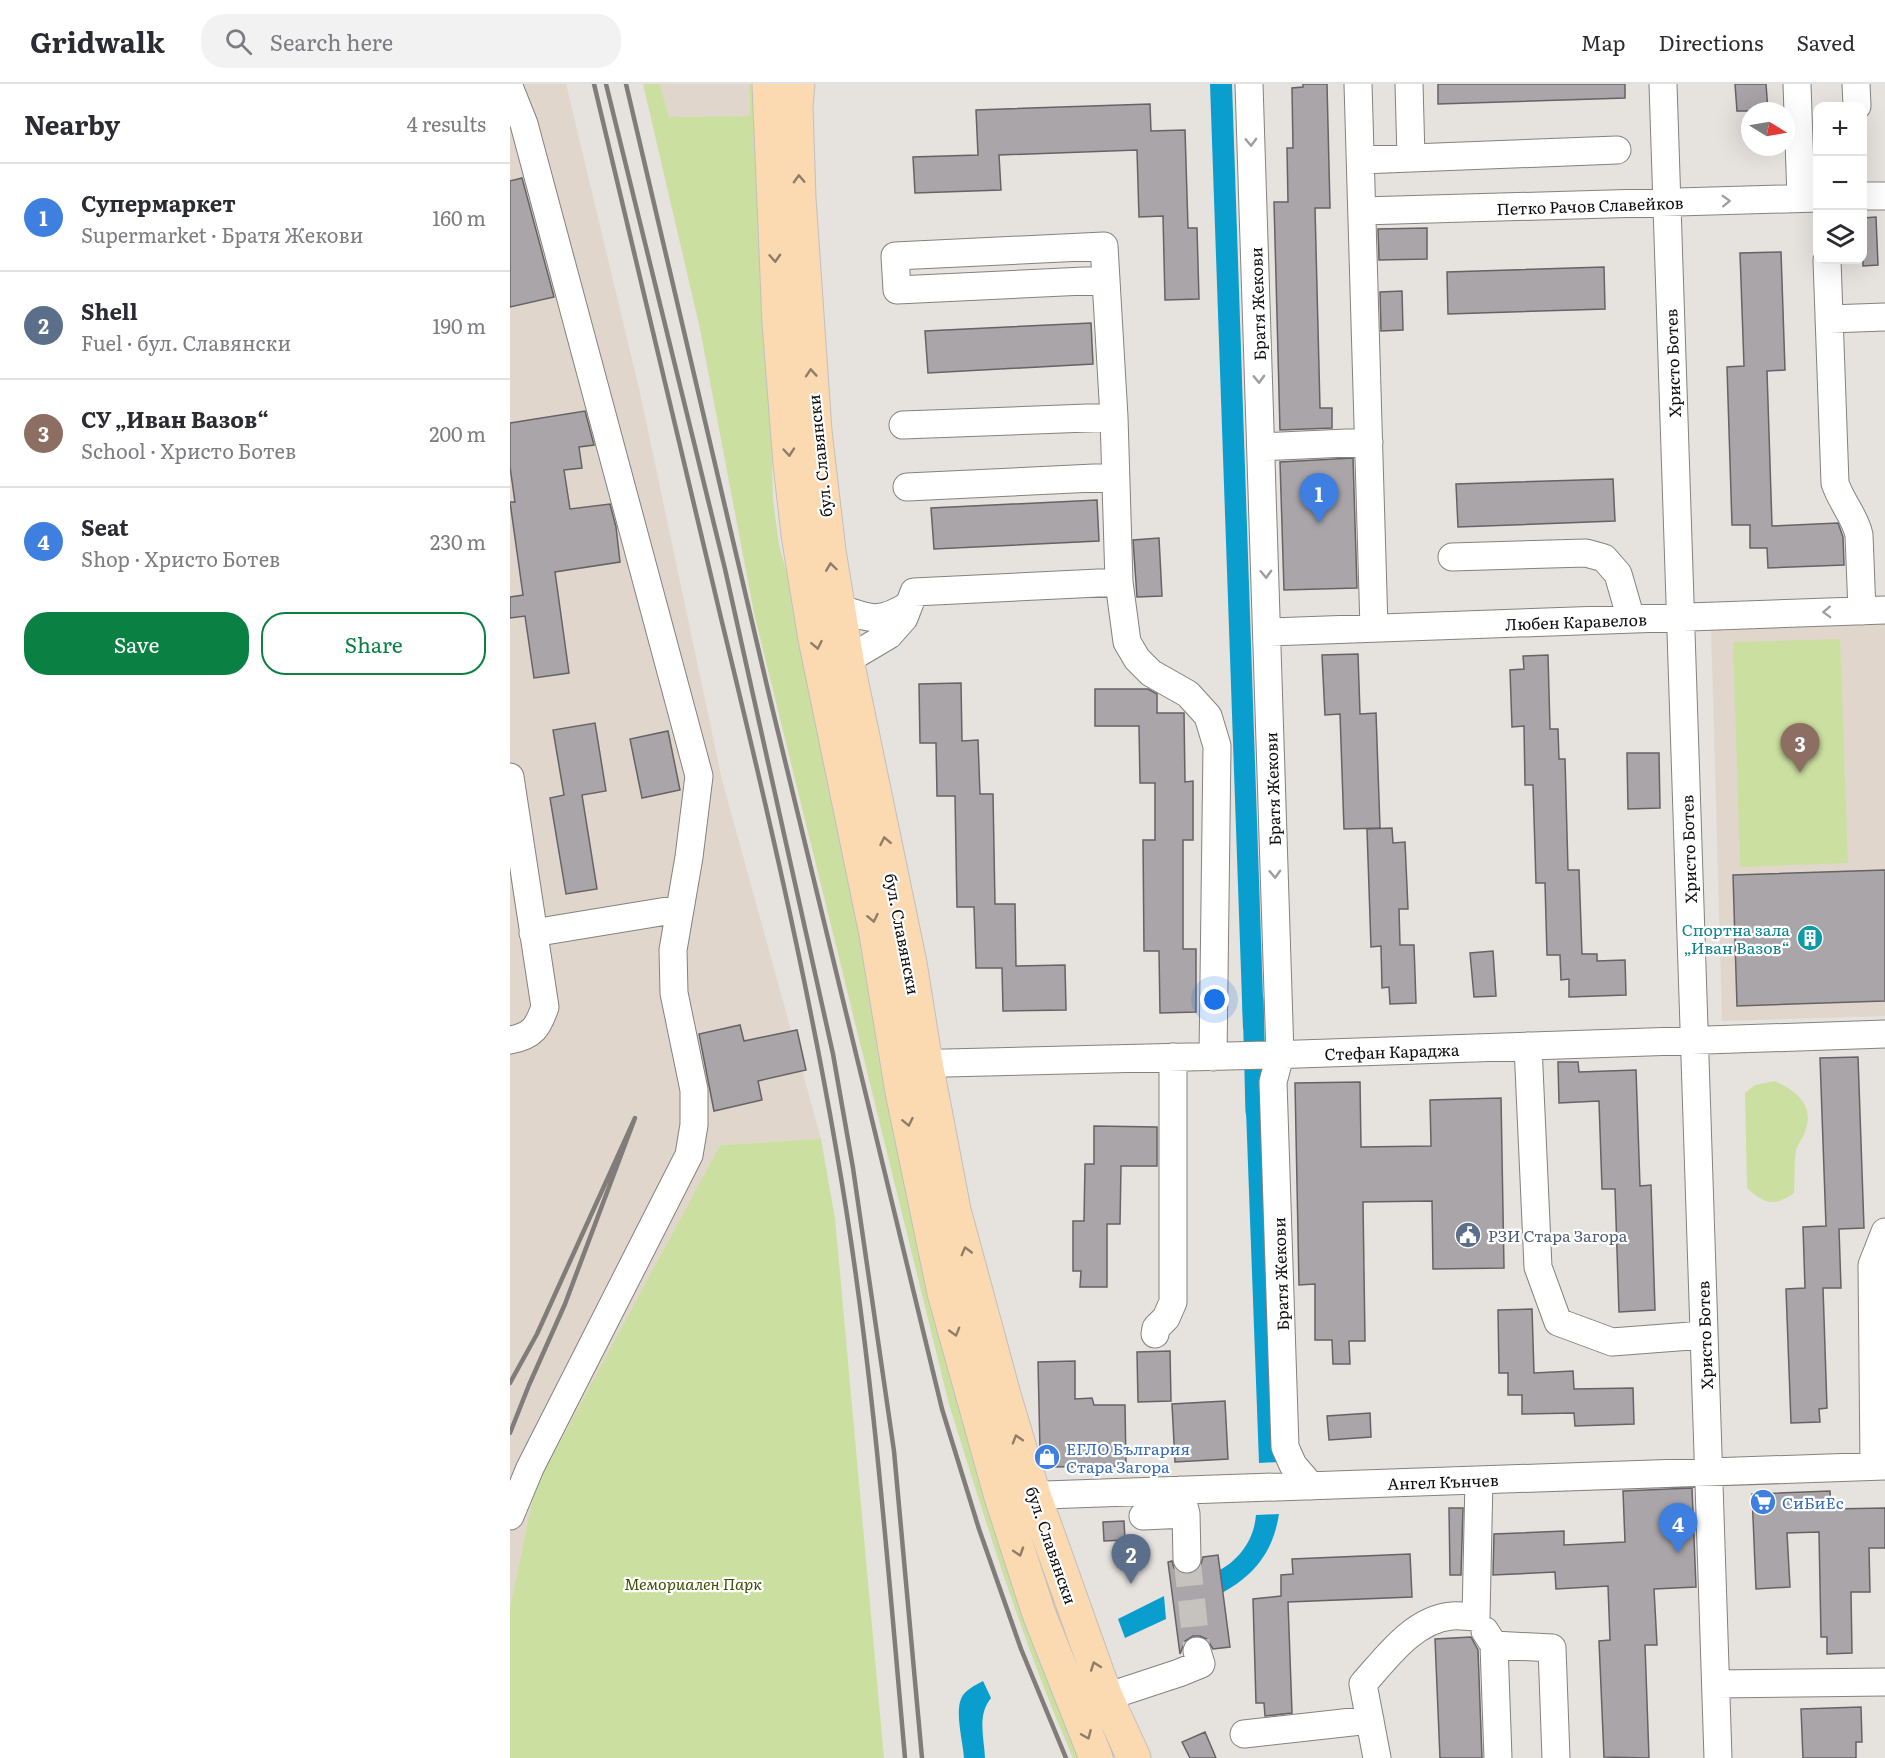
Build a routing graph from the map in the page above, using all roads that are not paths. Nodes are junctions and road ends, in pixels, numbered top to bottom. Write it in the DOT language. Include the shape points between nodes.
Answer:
graph roads {
  1 [pos="769,84"];
  2 [pos="798,84"];
  3 [pos="1249,84"];
  4 [pos="1358,84"];
  5 [pos="1409,84"];
  6 [pos="1663,84"];
  7 [pos="1797,84"];
  8 [pos="1856,84"];
  9 [pos="510,89"];
  10 [pos="1857,102"];
  11 [pos="517,126"];
  12 [pos="1617,150"];
  13 [pos="1411,158"];
  14 [pos="1361,160"];
  15 [pos="1867,196"];
  16 [pos="1885,196"];
  17 [pos="1809,198"];
  18 [pos="1667,202"];
  19 [pos="1362,212"];
  20 [pos="1827,264"];
  21 [pos="1106,280"];
  22 [pos="1885,317"];
  23 [pos="1829,319"];
  24 [pos="1114,417"];
  25 [pos="903,425"];
  26 [pos="1369,442"];
  27 [pos="1262,447"];
  28 [pos="1115,477"];
  29 [pos="907,487"];
  30 [pos="1452,557"];
  31 [pos="1119,582"];
  32 [pos="909,605"];
  33 [pos="837,607"];
  34 [pos="1874,611"];
  35 [pos="1681,618"];
  36 [pos="1631,619"];
  37 [pos="1374,628"];
  38 [pos="1268,632"];
  39 [pos="847,660"];
  40 [pos="510,777"];
  41 [pos="679,909"];
  42 [pos="533,933"];
  43 [pos="1885,1034"];
  44 [pos="510,1040"];
  45 [pos="1695,1040"];
  46 [pos="1528,1046"];
  47 [pos="1275,1055"];
  48 [pos="1213,1057"];
  49 [pos="1173,1058"];
  50 [pos="912,1064"];
  51 [pos="1885,1232"];
  52 [pos="1155,1334"];
  53 [pos="1704,1335"];
  54 [pos="1880,1466"];
  55 [pos="1708,1473"];
  56 [pos="1479,1480"];
  57 [pos="1311,1486"];
  58 [pos="1034,1496"];
  59 [pos="1001,1497"];
  60 [pos="1183,1502"];
  61 [pos="510,1516"];
  62 [pos="1143,1516"];
  63 [pos="1187,1559"];
  64 [pos="1476,1617"];
  65 [pos="1494,1645"];
  66 [pos="1197,1652"];
  67 [pos="1885,1682"];
  68 [pos="1716,1684"];
  69 [pos="1106,1697"];
  70 [pos="1370,1720"];
  71 [pos="1244,1734"];
  72 [pos="1096,1758"];
  73 [pos="1134,1758"];
  74 [pos="1377,1758"];
  75 [pos="1498,1758"];
  76 [pos="1556,1758"];
  77 [pos="1718,1758"];
  1 -- 50 [label="main road, бул. Славянски, one-way" via="779,322 798,535 815,639 876,934"];
  33 -- 2 [label="main road, бул. Славянски, one-way" via="815,431 799,198"];
  3 -- 27 [label="street, Братя Жекови, one-way"];
  4 -- 14 [label="street"];
  5 -- 13 [label="street"];
  6 -- 18 [label="street, Христо Ботев"];
  7 -- 17 [label="street"];
  8 -- 10 [label="street"];
  9 -- 11 [label="street"];
  11 -- 41 [label="street" via="699,776"];
  12 -- 13 [label="street"];
  13 -- 14 [label="street"];
  14 -- 19 [label="street"];
  15 -- 16 [label="street"];
  18 -- 17 [label="street, Петко Рачов Славейков, one-way"];
  18 -- 19 [label="street, Петко Рачов Славейков"];
  18 -- 35 [label="street, Христо Ботев"];
  19 -- 26 [label="street"];
  20 -- 23 [label="street"];
  21 -- 21 [label="street" via="1104,246 895,256 897,290"];
  21 -- 24 [label="street"];
  22 -- 23 [label="street"];
  23 -- 34 [label="street" via="1835,483 1857,525"];
  24 -- 25 [label="street"];
  24 -- 28 [label="street"];
  26 -- 27 [label="street"];
  26 -- 37 [label="street"];
  27 -- 38 [label="street, Братя Жекови, one-way"];
  28 -- 29 [label="street"];
  28 -- 31 [label="street"];
  30 -- 36 [label="street" via="1586,553 1604,558 1618,574"];
  31 -- 32 [label="street" via="915,592"];
  31 -- 48 [label="street" via="1127,642 1151,673 1188,694 1208,717 1217,746"];
  32 -- 33 [label="street" via="893,615 868,618"];
  32 -- 39 [label="street" via="904,618 889,635"];
  33 -- 39 [label="main road, бул. Славянски"];
  34 -- 35 [label="street, Любен Каравелов, one-way"];
  35 -- 36 [label="street, Любен Каравелов"];
  35 -- 45 [label="street, Христо Ботев"];
  36 -- 37 [label="street, Любен Каравелов"];
  37 -- 38 [label="street, Любен Каравелов"];
  38 -- 47 [label="street, Братя Жекови, one-way"];
  50 -- 39 [label="main road, бул. Славянски, one-way" via="910,963"];
  40 -- 42 [label="street"];
  41 -- 42 [label="street"];
  41 -- 61 [label="street" via="673,950 674,993 694,1090 689,1155 530,1468"];
  42 -- 44 [label="street" via="545,1007 538,1026 522,1038"];
  43 -- 45 [label="street, Стефан Караджа"];
  45 -- 46 [label="street, Стефан Караджа"];
  45 -- 53 [label="street, Христо Ботев"];
  46 -- 47 [label="street, Стефан Караджа"];
  46 -- 53 [label="street" via="1538,1267 1558,1322 1612,1342"];
  47 -- 48 [label="street, Стефан Караджа"];
  47 -- 57 [label="street, Братя Жекови" via="1285,1447 1293,1465"];
  48 -- 49 [label="street, Стефан Караджа"];
  49 -- 50 [label="street, Стефан Караджа"];
  49 -- 52 [label="street" via="1173,1302"];
  58 -- 50 [label="main road, бул. Славянски, one-way"];
  50 -- 59 [label="main road, бул. Славянски, one-way" via="944,1293"];
  51 -- 54 [label="street" via="1872,1265"];
  53 -- 55 [label="street, Христо Ботев"];
  54 -- 55 [label="street, Ангел Кънчев"];
  55 -- 56 [label="street, Ангел Кънчев"];
  55 -- 68 [label="street, Христо Ботев"];
  56 -- 57 [label="street, Ангел Кънчев"];
  56 -- 64 [label="street"];
  57 -- 60 [label="street, Ангел Кънчев" via="1270,1487"];
  58 -- 59 [label="street, Ангел Кънчев"];
  58 -- 60 [label="street, Ангел Кънчев"];
  69 -- 58 [label="main road, бул. Славянски, one-way"];
  59 -- 72 [label="main road, бул. Славянски, one-way" via="1039,1614"];
  60 -- 62 [label="street"];
  60 -- 63 [label="street"];
  64 -- 65 [label="street"];
  64 -- 70 [label="street" via="1452,1616 1429,1622 1406,1638 1363,1684"];
  65 -- 75 [label="street"];
  65 -- 76 [label="street" via="1552,1648"];
  66 -- 69 [label="street" via="1201,1664"];
  67 -- 68 [label="street"];
  68 -- 77 [label="street, Христо Ботев"];
  69 -- 73 [label="main road, бул. Славянски"];
  70 -- 71 [label="street"];
  70 -- 74 [label="street"];
}
